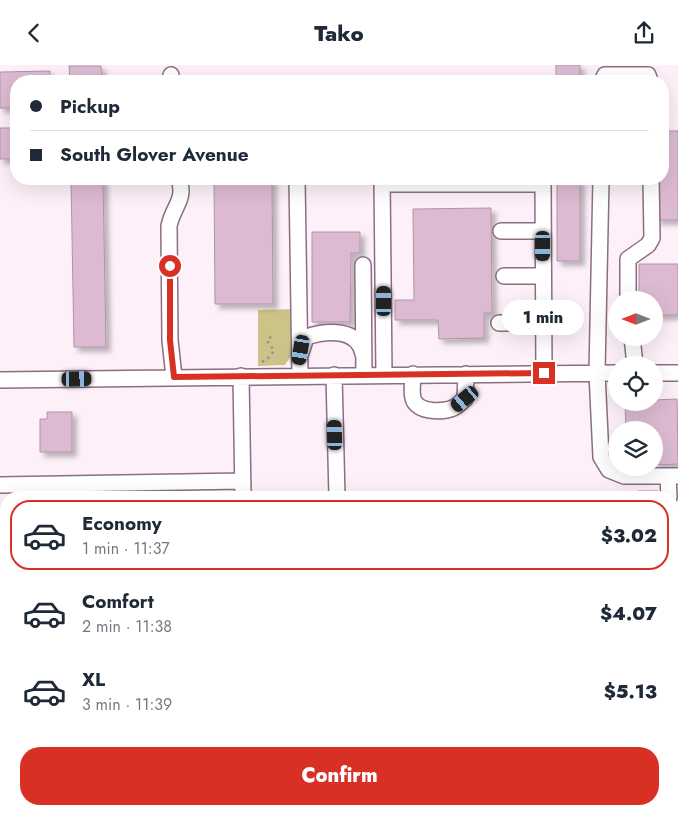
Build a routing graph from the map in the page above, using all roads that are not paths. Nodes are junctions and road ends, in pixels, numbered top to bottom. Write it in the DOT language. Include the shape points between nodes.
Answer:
graph roads {
  1 [pos="605,75"];
  2 [pos="648,75"];
  3 [pos="181,185"];
  4 [pos="297,185"];
  5 [pos="382,185"];
  6 [pos="543,185"];
  7 [pos="602,185"];
  8 [pos="651,185"];
  9 [pos="501,231"];
  10 [pos="543,231"];
  11 [pos="363,265"];
  12 [pos="504,276"];
  13 [pos="544,276"];
  14 [pos="628,291"];
  15 [pos="499,323"];
  16 [pos="544,323"];
  17 [pos="299,368"];
  18 [pos="364,368"];
  19 [pos="544,373"];
  20 [pos="597,373"];
  21 [pos="608,373"];
  22 [pos="663,373"];
  23 [pos="678,373"];
  24 [pos="413,374"];
  25 [pos="466,374"];
  26 [pos="334,375"];
  27 [pos="384,375"];
  28 [pos="241,376"];
  29 [pos="174,377"];
  30 [pos="0,380"];
  31 [pos="673,476"];
  32 [pos="244,481"];
  33 [pos="0,485"];
  34 [pos="244,491"];
  35 [pos="337,491"];
  36 [pos="670,491"];
  1 -- 2 [label="street"];
  3 -- 29 [label="street" via="181,200 172,213 169,226 170,340"];
  4 -- 17 [label="street"];
  5 -- 27 [label="street"];
  6 -- 10 [label="street"];
  7 -- 20 [label="street"];
  8 -- 14 [label="street" via="652,238 648,245 628,259"];
  9 -- 10 [label="street"];
  10 -- 13 [label="street"];
  11 -- 18 [label="street"];
  12 -- 13 [label="street"];
  13 -- 16 [label="street"];
  15 -- 16 [label="street"];
  16 -- 19 [label="street"];
  17 -- 18 [label="street" via="306,337 319,333 355,337 361,345"];
  17 -- 26 [label="street"];
  17 -- 28 [label="street"];
  18 -- 26 [label="street"];
  18 -- 27 [label="street"];
  19 -- 20 [label="street"];
  19 -- 25 [label="street"];
  20 -- 21 [label="street"];
  20 -- 31 [label="street" via="601,457 609,470 624,476"];
  22 -- 23 [label="street"];
  24 -- 25 [label="street"];
  24 -- 25 [label="street" via="413,398 416,405 426,410 455,407 465,399"];
  24 -- 27 [label="street"];
  26 -- 35 [label="street"];
  28 -- 29 [label="street"];
  28 -- 32 [label="street"];
  29 -- 30 [label="street"];
  31 -- 36 [label="street"];
  32 -- 33 [label="street"];
  32 -- 34 [label="street"];
}
